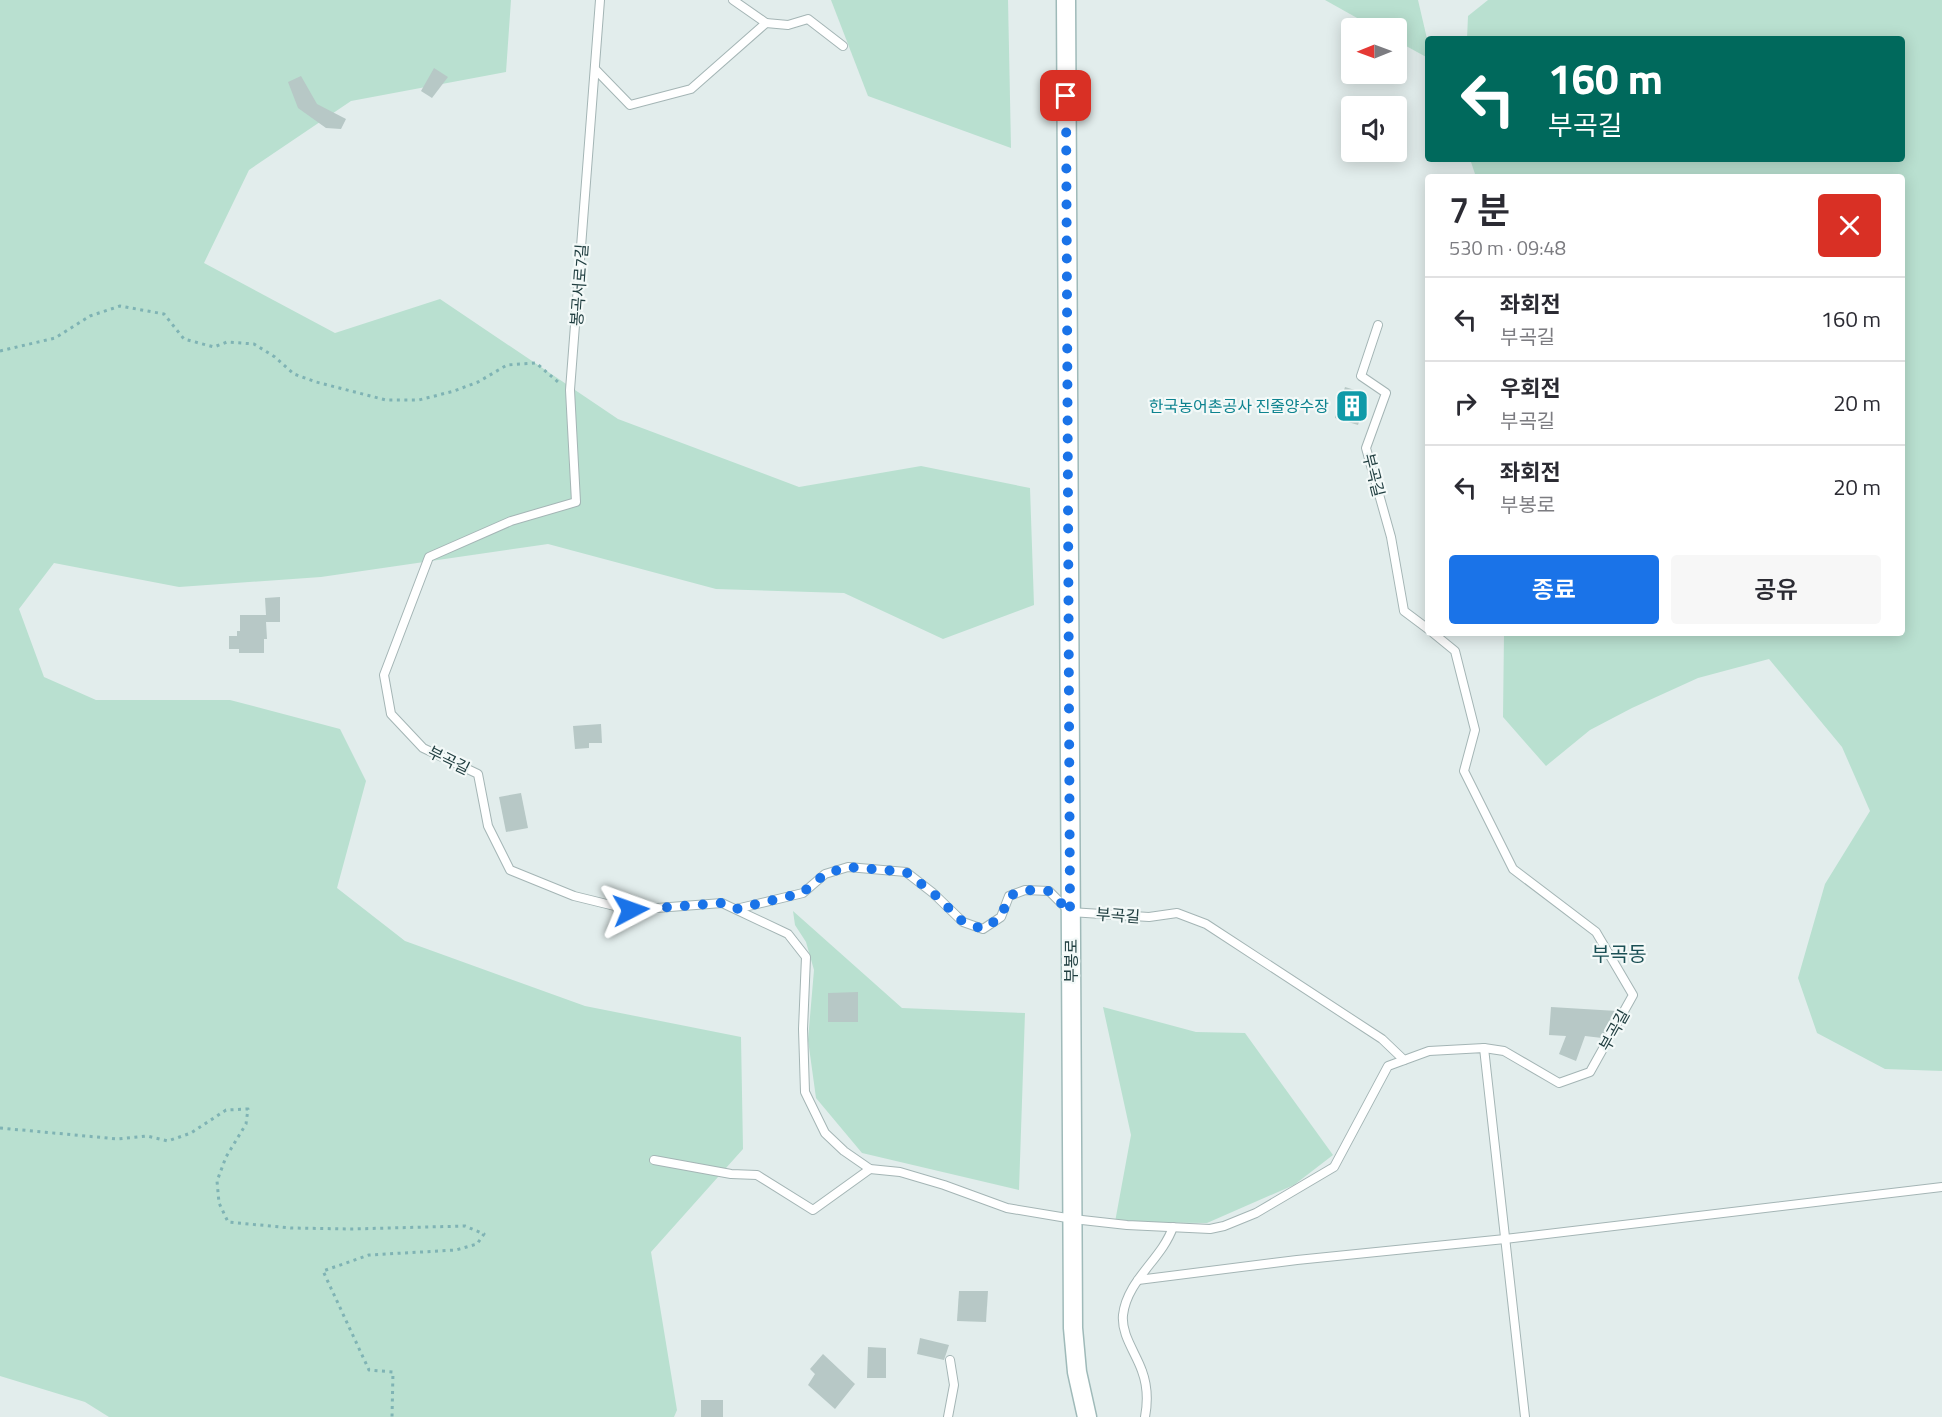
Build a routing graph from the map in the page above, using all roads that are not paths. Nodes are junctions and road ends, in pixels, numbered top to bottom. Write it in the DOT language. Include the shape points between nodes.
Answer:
graph roads {
  1 [pos="600,0"];
  2 [pos="733,0"];
  3 [pos="1066,0"];
  4 [pos="766,23"];
  5 [pos="843,46"];
  6 [pos="596,70"];
  7 [pos="1378,324"];
  8 [pos="511,521"];
  9 [pos="1425,627"];
  10 [pos="1437,636"];
  11 [pos="736,909"];
  12 [pos="1070,912"];
  13 [pos="1484,1048"];
  14 [pos="1404,1060"];
  15 [pos="654,1160"];
  16 [pos="870,1170"];
  17 [pos="1942,1187"];
  18 [pos="1073,1219"];
  19 [pos="1173,1227"];
  20 [pos="1505,1239"];
  21 [pos="1138,1280"];
  22 [pos="950,1359"];
  23 [pos="948,1417"];
  24 [pos="1087,1417"];
  25 [pos="1145,1417"];
  26 [pos="1525,1417"];
  1 -- 6 [label="lane, 봉곡서로7길"];
  2 -- 4 [label="lane"];
  3 -- 12 [label="street, 부봉로"];
  4 -- 5 [label="lane" via="788,25 808,19"];
  4 -- 6 [label="lane" via="691,88 671,94 630,105"];
  6 -- 8 [label="lane, 봉곡서로7길" via="570,390 576,502"];
  7 -- 9 [label="lane, 부곡길" via="1361,376 1386,393 1366,448 1391,537 1404,611"];
  8 -- 11 [label="lane, 부곡길" via="429,557 384,675 391,714 423,748 478,774 488,826 510,870 574,896 631,910 722,903"];
  10 -- 13 [label="lane, 부곡길" via="1455,651 1475,730 1464,771 1513,869 1596,932 1633,995 1590,1072 1559,1083 1504,1051"];
  11 -- 12 [label="lane, 부곡길" via="802,893 825,874 848,867 906,872 963,922 983,929 1001,917 1009,896 1025,890 1049,891"];
  11 -- 16 [label="lane, 부곡길" via="788,934 806,957 805,1092 825,1133"];
  12 -- 14 [label="lane, 부곡길" via="1149,917 1177,913 1206,924 1382,1039"];
  12 -- 18 [label="street, 부봉로"];
  13 -- 14 [label="lane" via="1429,1051"];
  13 -- 20 [label="lane"];
  14 -- 19 [label="lane" via="1388,1066 1334,1167 1256,1213 1224,1226"];
  15 -- 16 [label="lane" via="731,1174 757,1174 813,1210"];
  16 -- 18 [label="lane" via="900,1172 1007,1208"];
  17 -- 20 [label="lane"];
  18 -- 19 [label="lane"];
  18 -- 24 [label="street, 부봉로" via="1073,1328"];
  19 -- 21 [label="lane" via="1161,1251"];
  20 -- 21 [label="lane"];
  20 -- 26 [label="lane"];
  21 -- 25 [label="lane" via="1123,1322 1146,1383"];
  22 -- 23 [label="lane" via="954,1385"];
}
